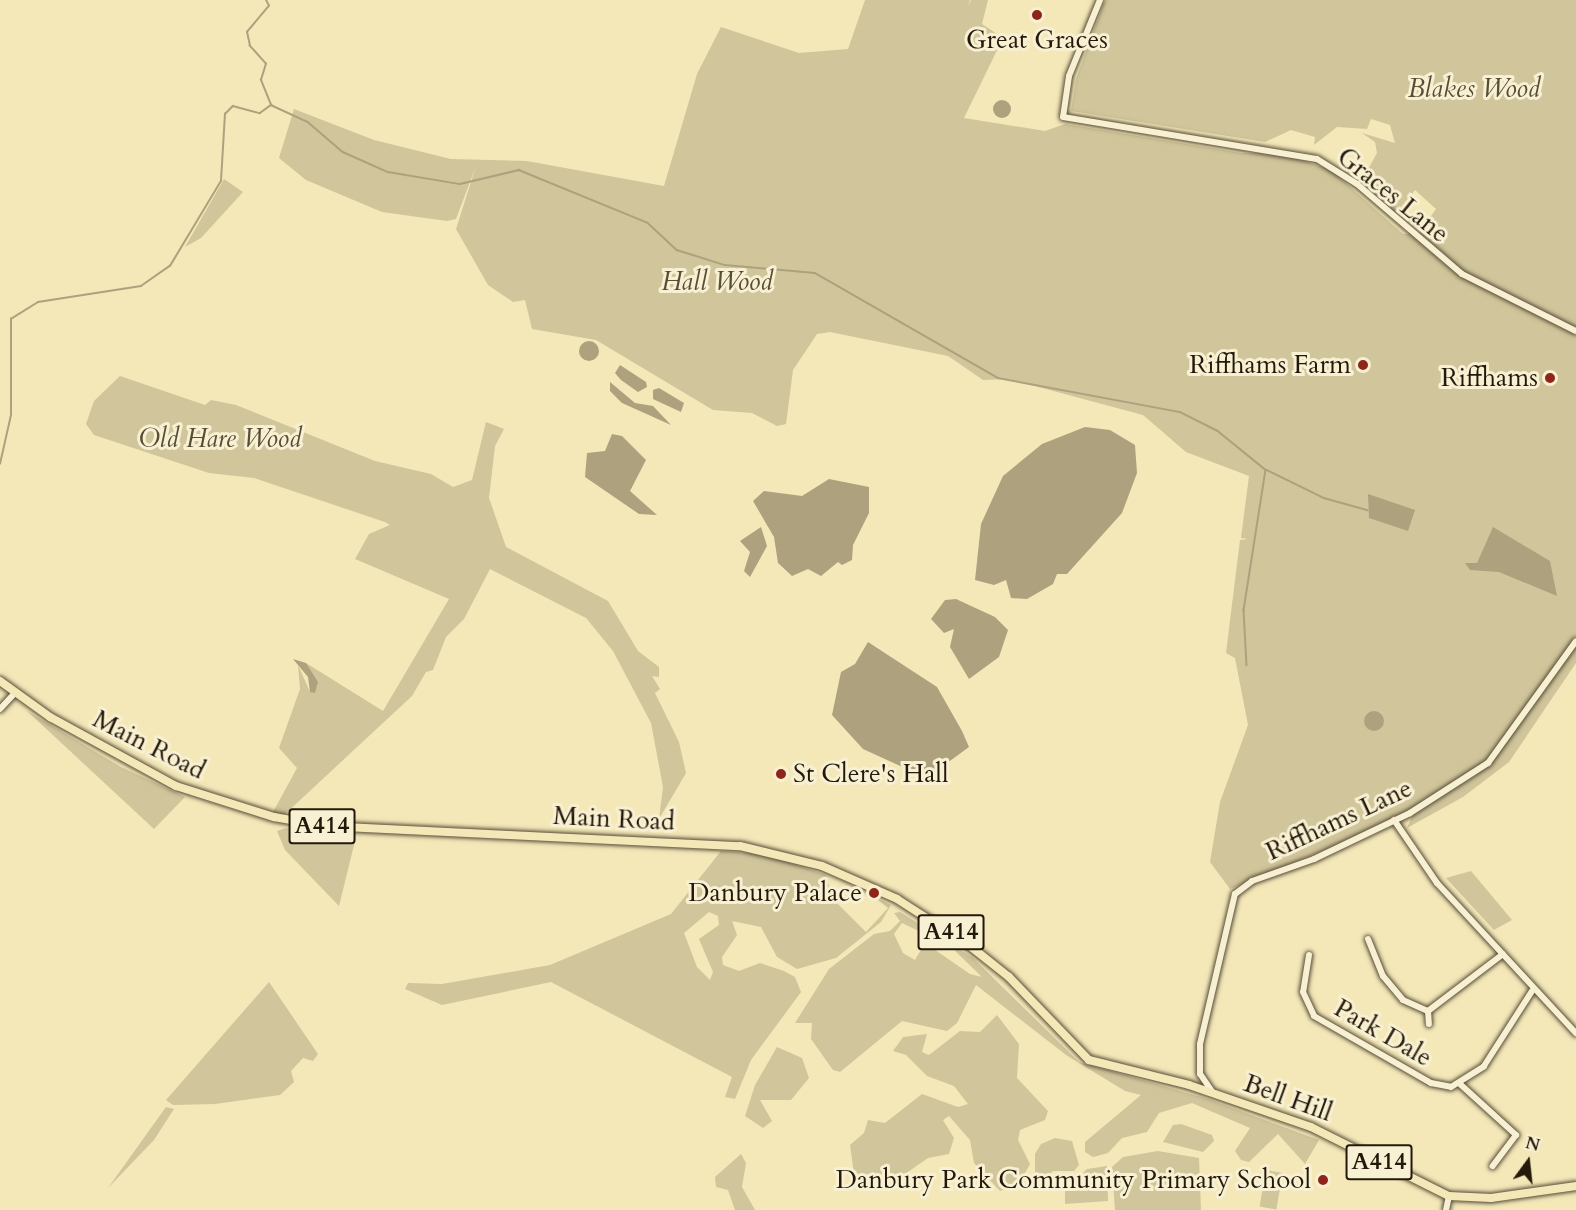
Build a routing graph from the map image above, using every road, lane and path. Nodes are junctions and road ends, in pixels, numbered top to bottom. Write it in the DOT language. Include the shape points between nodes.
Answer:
graph roads {
  1 [pos="1100,0"];
  2 [pos="1576,331"];
  3 [pos="1576,640"];
  4 [pos="0,681"];
  5 [pos="15,693"];
  6 [pos="0,709"];
  7 [pos="1410,813"];
  8 [pos="1394,820"];
  9 [pos="1400,829"];
  10 [pos="1368,939"];
  11 [pos="1503,954"];
  12 [pos="1309,955"];
  13 [pos="1532,991"];
  14 [pos="1428,1011"];
  15 [pos="1429,1024"];
  16 [pos="1576,1033"];
  17 [pos="1200,1074"];
  18 [pos="1460,1084"];
  19 [pos="1189,1085"];
  20 [pos="1214,1094"];
  21 [pos="1493,1166"];
  22 [pos="1576,1186"];
  23 [pos="1449,1196"];
  24 [pos="1446,1210"];
  1 -- 2 [label="street, Graces Lane" via="1068,76 1063,117 1317,159 1357,184 1462,274"];
  3 -- 7 [label="street, Riffhams Lane" via="1488,763"];
  4 -- 5 [label="main road, Main Road / A414"];
  5 -- 6 [label="street"];
  5 -- 19 [label="main road, Main Road / A414" via="176,786 274,817 324,826 740,846 822,866 897,899 970,946 1010,977 1089,1060"];
  7 -- 8 [label="street, Riffhams Lane"];
  7 -- 9 [label="street"];
  8 -- 9 [label="street"];
  8 -- 17 [label="street, Riffhams Lane" via="1314,859 1252,881 1235,894 1200,1044"];
  9 -- 11 [label="street" via="1437,883"];
  10 -- 14 [label="street" via="1383,976 1403,1000"];
  11 -- 13 [label="street"];
  11 -- 14 [label="street"];
  12 -- 18 [label="street, Park Dale" via="1303,992 1314,1016 1431,1083"];
  13 -- 16 [label="street"];
  13 -- 18 [label="street" via="1484,1066"];
  14 -- 15 [label="street"];
  17 -- 19 [label="street"];
  17 -- 20 [label="street"];
  18 -- 21 [label="street" via="1516,1135"];
  19 -- 20 [label="main road, Bell Hill / A414"];
  20 -- 23 [label="main road, Bell Hill / A414" via="1341,1139"];
  22 -- 23 [label="main road, Bell Hill / A414" via="1491,1198"];
  23 -- 24 [label="street"];
}
